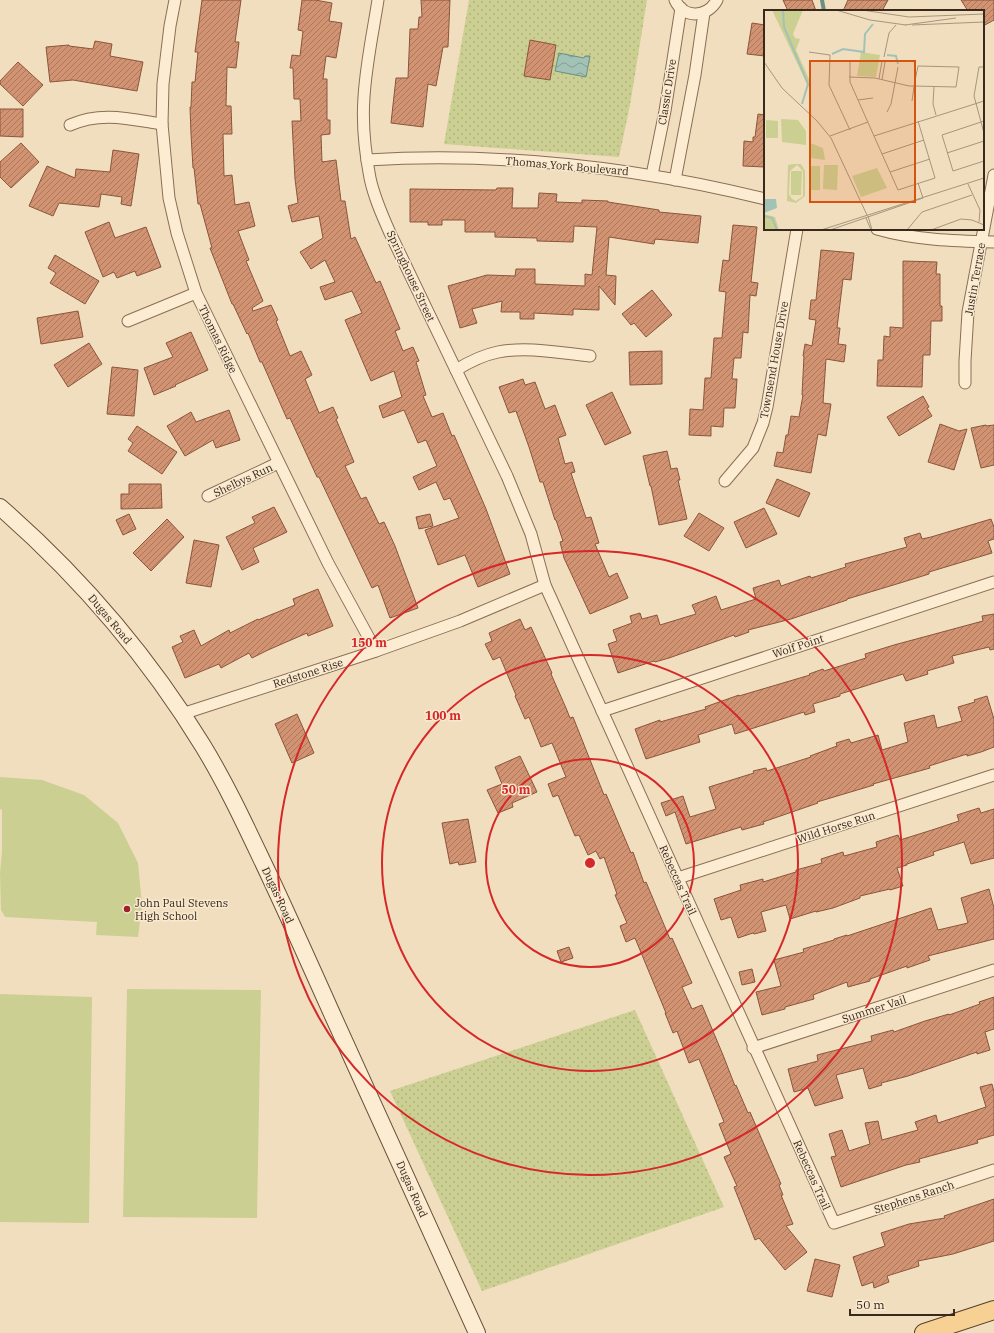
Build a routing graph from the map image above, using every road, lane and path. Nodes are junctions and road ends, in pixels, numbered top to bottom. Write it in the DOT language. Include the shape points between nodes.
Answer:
graph roads {
  1 [pos="175,0"];
  2 [pos="378,0"];
  3 [pos="717,0"];
  4 [pos="678,4"];
  5 [pos="704,13"];
  6 [pos="70,124"];
  7 [pos="162,124"];
  8 [pos="367,160"];
  9 [pos="652,175"];
  10 [pos="994,175"];
  11 [pos="675,180"];
  12 [pos="764,199"];
  13 [pos="984,226"];
  14 [pos="798,230"];
  15 [pos="880,230"];
  16 [pos="983,230"];
  17 [pos="981,241"];
  18 [pos="994,242"];
  19 [pos="196,293"];
  20 [pos="128,321"];
  21 [pos="590,356"];
  22 [pos="456,370"];
  23 [pos="965,383"];
  24 [pos="278,463"];
  25 [pos="725,481"];
  26 [pos="208,496"];
  27 [pos="0,507"];
  28 [pos="531,534"];
  29 [pos="994,582"];
  30 [pos="545,585"];
  31 [pos="376,651"];
  32 [pos="602,711"];
  33 [pos="182,714"];
  34 [pos="994,775"];
  35 [pos="678,878"];
  36 [pos="994,970"];
  37 [pos="753,1048"];
  38 [pos="994,1170"];
  39 [pos="834,1223"];
  40 [pos="994,1310"];
  41 [pos="477,1333"];
  42 [pos="924,1333"];
  1 -- 7 [label="street, Thomas Ridge" via="163,84"];
  2 -- 8 [label="street, Springhouse Street" via="364,96 363,125"];
  3 -- 5 [label="street" via="714,6"];
  4 -- 5 [label="street, Classic Drive" via="692,14"];
  4 -- 9 [label="street, Classic Drive" via="665,111"];
  5 -- 11 [label="street, Classic Drive"];
  6 -- 7 [label="street" via="112,116"];
  7 -- 19 [label="street, Thomas Ridge" via="169,198"];
  8 -- 9 [label="street, Thomas York Boulevard" via="468,158 562,164"];
  8 -- 22 [label="street, Springhouse Street" via="370,179 390,233"];
  9 -- 11 [label="street, Thomas York Boulevard"];
  10 -- 13 [label="street, Justin Terrace"];
  11 -- 12 [label="street, Thomas York Boulevard"];
  14 -- 25 [label="street, Townsend House Drive" via="763,423 753,448"];
  15 -- 17 [label="street" via="935,240"];
  16 -- 17 [label="street, Justin Terrace"];
  17 -- 18 [label="street"];
  17 -- 23 [label="street, Justin Terrace" via="968,312"];
  19 -- 20 [label="street"];
  19 -- 24 [label="street, Thomas Ridge"];
  21 -- 22 [label="street" via="512,350 472,361"];
  22 -- 28 [label="street, Springhouse Street" via="507,476"];
  24 -- 26 [label="street, Shelbys Run"];
  24 -- 31 [label="street, Thomas Ridge" via="348,602"];
  27 -- 33 [label="street, Dugas Road" via="66,568 99,605 145,661"];
  28 -- 30 [label="street, Rebeccas Trail"];
  29 -- 32 [label="street, Wolf Point"];
  30 -- 31 [label="street, Redstone Rise" via="460,621"];
  30 -- 32 [label="street, Rebeccas Trail"];
  31 -- 33 [label="street, Redstone Rise"];
  32 -- 35 [label="street, Rebeccas Trail"];
  33 -- 41 [label="street, Dugas Road" via="213,764 246,827"];
  34 -- 35 [label="street, Wild Horse Run"];
  35 -- 37 [label="street, Rebeccas Trail"];
  36 -- 37 [label="street, Summer Vail"];
  37 -- 39 [label="street, Rebeccas Trail"];
  38 -- 39 [label="street, Stephens Ranch"];
  40 -- 42 [label="main road"];
}
